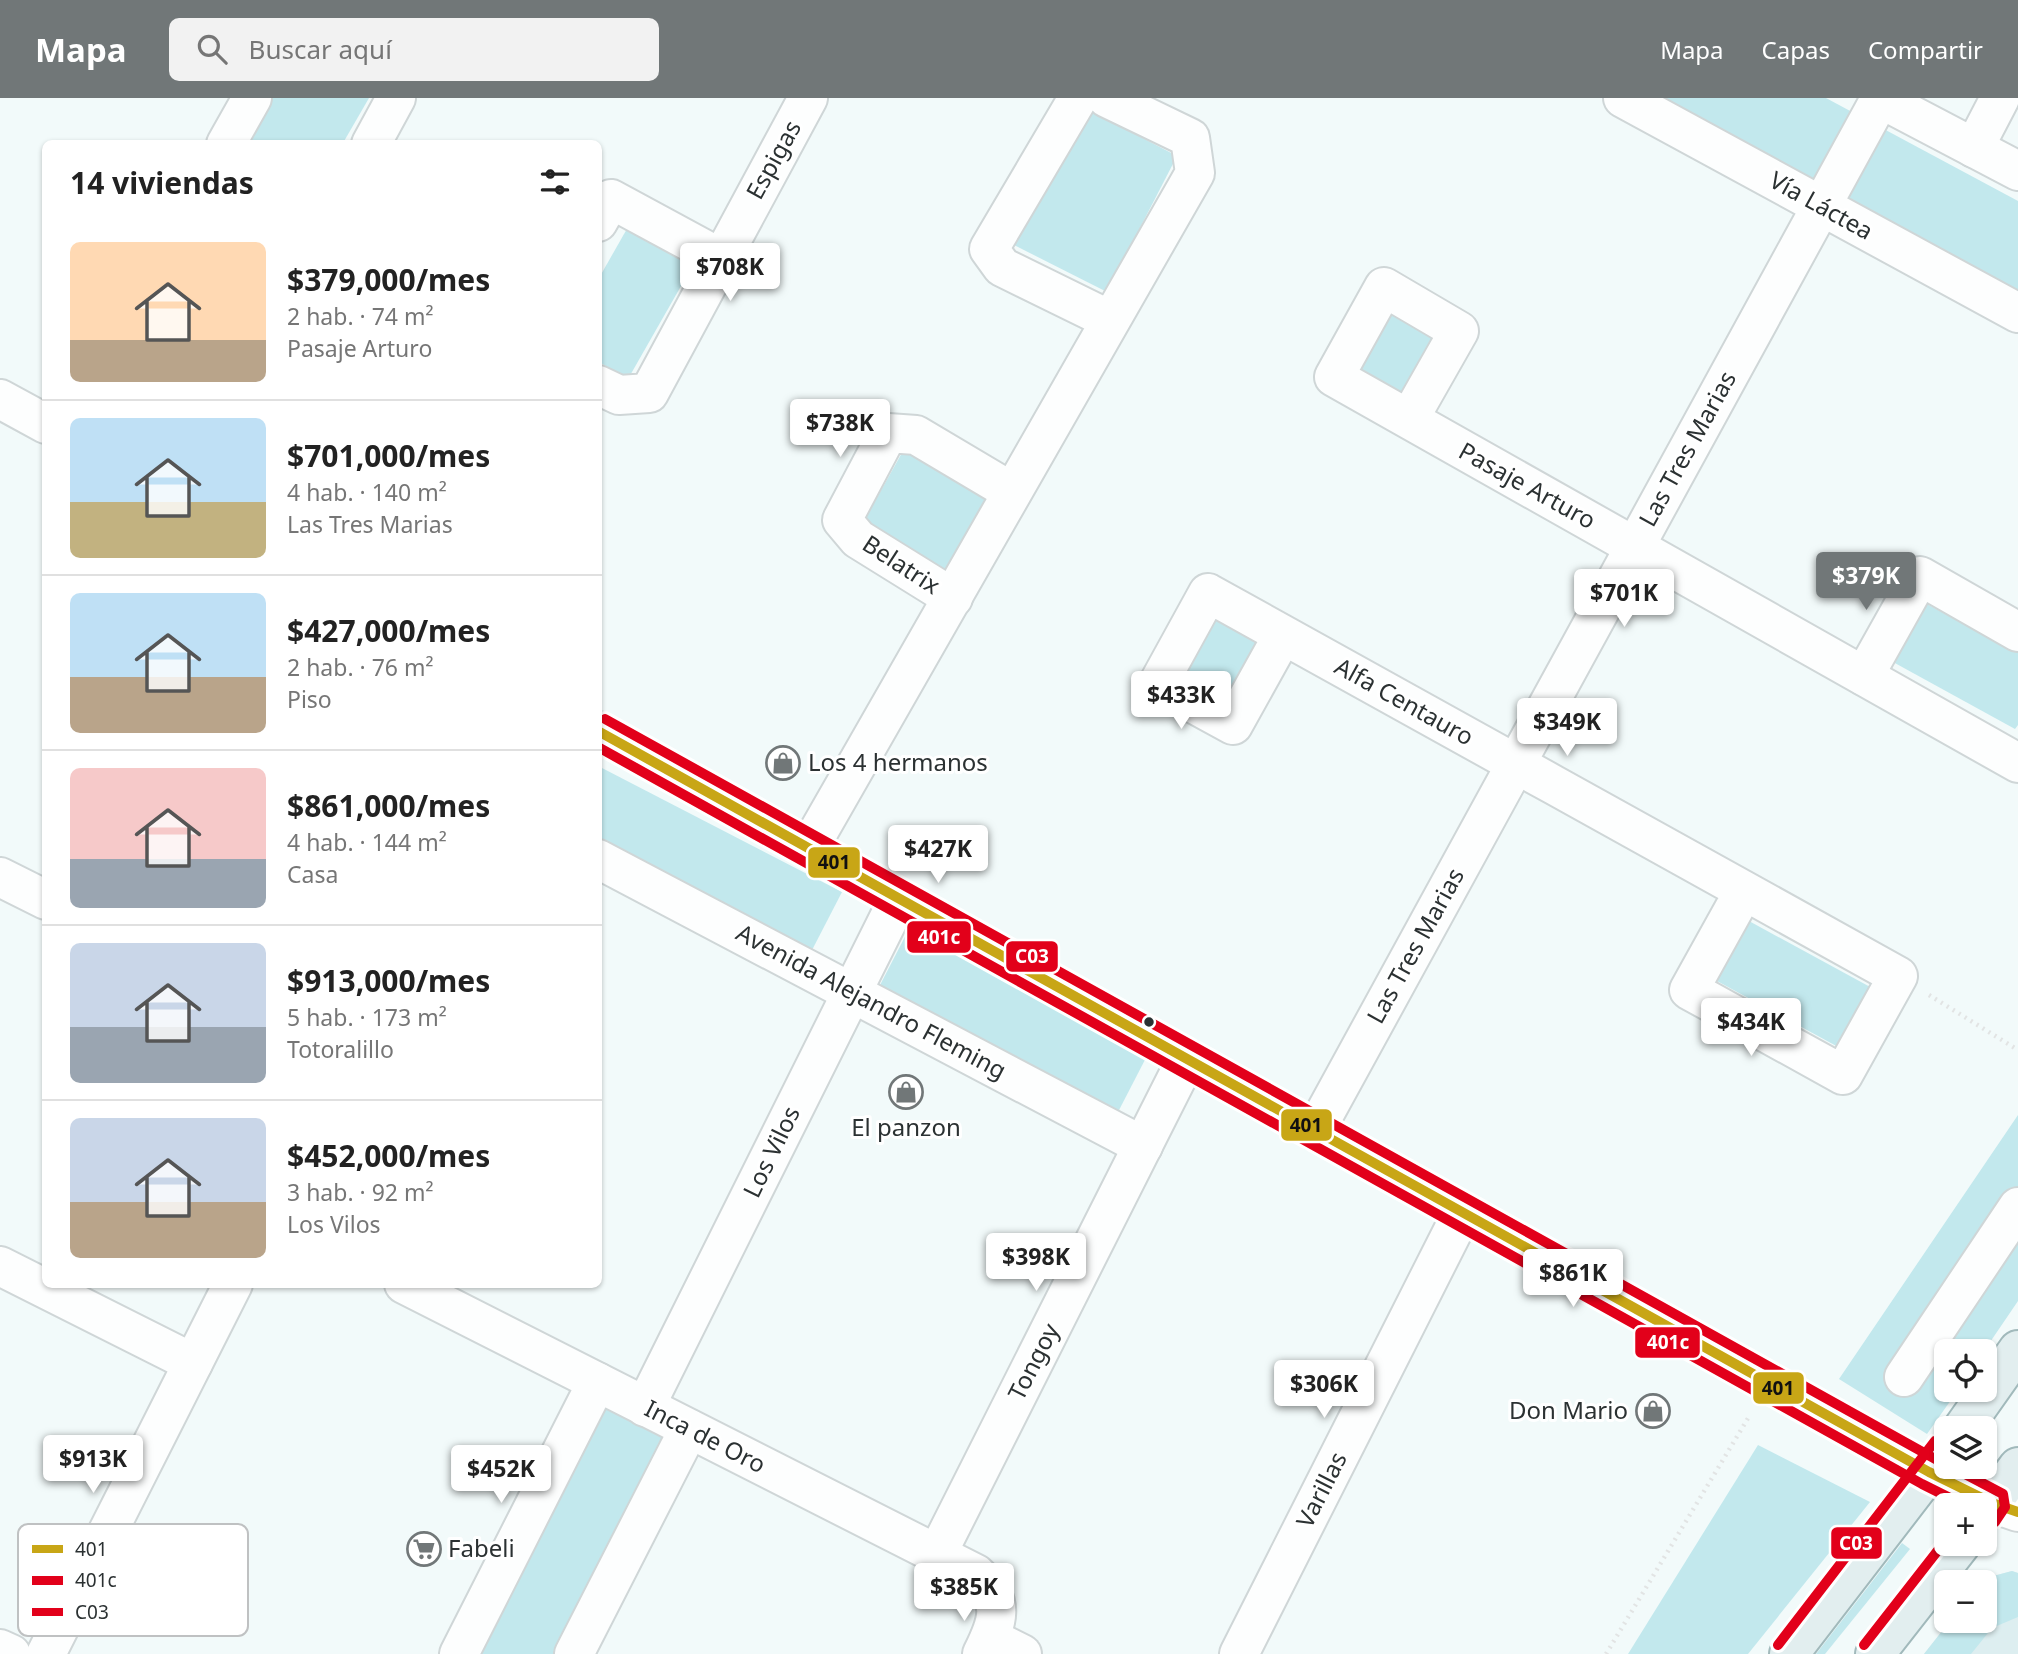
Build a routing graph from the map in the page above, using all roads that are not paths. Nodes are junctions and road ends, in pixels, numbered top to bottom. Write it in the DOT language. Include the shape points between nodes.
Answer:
graph roads {
  1 [pos="252,98"];
  2 [pos="396,98"];
  3 [pos="808,98"];
  4 [pos="1078,98"];
  5 [pos="1107,98"];
  6 [pos="1623,98"];
  7 [pos="1879,98"];
  8 [pos="2000,98"];
  9 [pos="228,140"];
  10 [pos="373,140"];
  11 [pos="1974,148"];
  12 [pos="2018,171"];
  13 [pos="1821,206"];
  14 [pos="602,215"];
  15 [pos="720,258"];
  16 [pos="2018,313"];
  17 [pos="1110,320"];
  18 [pos="602,387"];
  19 [pos="1409,419"];
  20 [pos="1012,492"];
  21 [pos="1635,547"];
  22 [pos="953,598"];
  23 [pos="2018,632"];
  24 [pos="1283,635"];
  25 [pos="1864,676"];
  26 [pos="602,733"];
  27 [pos="2018,762"];
  28 [pos="1516,764"];
  29 [pos="809,848"];
  30 [pos="602,861"];
  31 [pos="0,877"];
  32 [pos="1744,891"];
  33 [pos="899,898"];
  34 [pos="42,899"];
  35 [pos="852,992"];
  36 [pos="1187,1058"];
  37 [pos="1315,1131"];
  38 [pos="1143,1146"];
  39 [pos="2018,1207"];
  40 [pos="1462,1213"];
  41 [pos="0,1266"];
  42 [pos="42,1287"];
  43 [pos="44,1288"];
  44 [pos="231,1288"];
  45 [pos="412,1288"];
  46 [pos="2018,1350"];
  47 [pos="193,1363"];
  48 [pos="1904,1377"];
  49 [pos="597,1382"];
  50 [pos="645,1407"];
  51 [pos="1971,1416"];
  52 [pos="689,1429"];
  53 [pos="1934,1460"];
  54 [pos="1934,1465"];
  55 [pos="2018,1467"];
  56 [pos="1960,1479"];
  57 [pos="1998,1509"];
  58 [pos="112,1524"];
  59 [pos="937,1554"];
  60 [pos="1952,1556"];
  61 [pos="55,1636"];
  62 [pos="998,1648"];
  63 [pos="0,1649"];
  64 [pos="11,1654"];
  65 [pos="46,1654"];
  66 [pos="458,1654"];
  67 [pos="574,1654"];
  68 [pos="1239,1654"];
  69 [pos="1788,1654"];
  70 [pos="1875,1654"];
  1 -- 9 [label="street"];
  2 -- 10 [label="street"];
  3 -- 15 [label="street, Espigas"];
  4 -- 17 [label="street" via="989,249 1002,267"];
  5 -- 17 [label="street, Belatrix" via="1190,138 1195,173"];
  6 -- 13 [label="street, Vía Láctea"];
  7 -- 11 [label="street"];
  7 -- 13 [label="street, Las Tres Marias"];
  8 -- 11 [label="street"];
  11 -- 12 [label="street"];
  13 -- 16 [label="street, Vía Láctea"];
  13 -- 21 [label="street, Las Tres Marias"];
  14 -- 15 [label="street" via="611,199"];
  15 -- 18 [label="street, Espigas" via="649,393 619,395"];
  17 -- 20 [label="street, Belatrix"];
  19 -- 21 [label="street, Pasaje Arturo"];
  20 -- 22 [label="street, Belatrix"];
  20 -- 22 [label="street, Belatrix" via="916,435 888,433 842,520 858,539"];
  21 -- 25 [label="street, Pasaje Arturo"];
  21 -- 28 [label="street, Las Tres Marias"];
  22 -- 29 [label="street, Belatrix"];
  23 -- 25 [label="street" via="1920,576"];
  24 -- 28 [label="street, Alfa Centauro"];
  25 -- 27 [label="street, Pasaje Arturo"];
  26 -- 29 [label="street"];
  28 -- 32 [label="street, Alfa Centauro"];
  28 -- 37 [label="street, Las Tres Marias"];
  29 -- 33 [label="street"];
  30 -- 35 [label="street, Avenida Alejandro Fleming"];
  31 -- 34 [label="street"];
  32 -- 32 [label="street, Alfa Centauro" via="1898,976 1843,1075 1689,990"];
  33 -- 35 [label="street, Los Vilos"];
  33 -- 36 [label="street"];
  35 -- 38 [label="street, Avenida Alejandro Fleming"];
  35 -- 50 [label="street, Los Vilos"];
  36 -- 37 [label="street"];
  36 -- 38 [label="street, Tongoy"];
  37 -- 40 [label="street"];
  38 -- 59 [label="street, Tongoy"];
  39 -- 48 [label="street"];
  40 -- 53 [label="street" via="1769,1384"];
  40 -- 68 [label="street, Varillas"];
  41 -- 42 [label="street"];
  43 -- 47 [label="street"];
  44 -- 47 [label="street"];
  45 -- 49 [label="street, Inca de Oro"];
  46 -- 51 [label="main road"];
  47 -- 58 [label="street"];
  49 -- 50 [label="street, Inca de Oro"];
  49 -- 66 [label="street"];
  50 -- 52 [label="street, Inca de Oro"];
  52 -- 59 [label="street, Inca de Oro"];
  52 -- 67 [label="street"];
  54 -- 69 [label="main road"];
  55 -- 57 [label="main road"];
  56 -- 57 [label="street"];
  59 -- 62 [label="street, Inca de Oro" via="976,1574 991,1590"];
  60 -- 70 [label="main road"];
  61 -- 65 [label="street"];
  63 -- 64 [label="street"];
}
